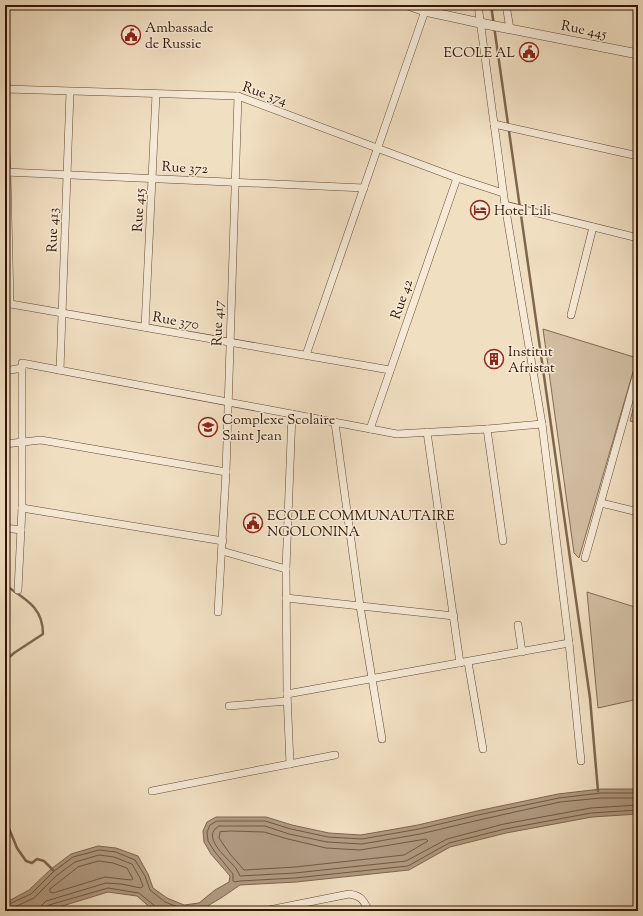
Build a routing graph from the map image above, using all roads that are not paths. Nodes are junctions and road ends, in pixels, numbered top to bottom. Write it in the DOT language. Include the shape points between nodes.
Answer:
graph roads {
  1 [pos="408,5"];
  2 [pos="478,5"];
  3 [pos="506,5"];
  4 [pos="425,11"];
  5 [pos="484,24"];
  6 [pos="508,28"];
  7 [pos="638,54"];
  8 [pos="5,74"];
  9 [pos="6,91"];
  10 [pos="70,92"];
  11 [pos="156,94"];
  12 [pos="238,96"];
  13 [pos="494,124"];
  14 [pos="5,137"];
  15 [pos="378,148"];
  16 [pos="638,156"];
  17 [pos="6,172"];
  18 [pos="67,175"];
  19 [pos="457,178"];
  20 [pos="152,179"];
  21 [pos="235,182"];
  22 [pos="364,188"];
  23 [pos="503,193"];
  24 [pos="505,206"];
  25 [pos="593,227"];
  26 [pos="638,238"];
  27 [pos="8,303"];
  28 [pos="62,313"];
  29 [pos="571,315"];
  30 [pos="146,327"];
  31 [pos="230,342"];
  32 [pos="306,355"];
  33 [pos="22,368"];
  34 [pos="638,369"];
  35 [pos="60,370"];
  36 [pos="390,370"];
  37 [pos="5,371"];
  38 [pos="228,402"];
  39 [pos="292,414"];
  40 [pos="335,423"];
  41 [pos="542,424"];
  42 [pos="370,430"];
  43 [pos="487,430"];
  44 [pos="427,432"];
  45 [pos="22,442"];
  46 [pos="5,444"];
  47 [pos="226,472"];
  48 [pos="601,503"];
  49 [pos="22,508"];
  50 [pos="638,512"];
  51 [pos="5,528"];
  52 [pos="21,530"];
  53 [pos="223,541"];
  54 [pos="503,541"];
  55 [pos="222,551"];
  56 [pos="585,558"];
  57 [pos="286,569"];
  58 [pos="18,590"];
  59 [pos="286,598"];
  60 [pos="360,606"];
  61 [pos="218,612"];
  62 [pos="454,616"];
  63 [pos="518,625"];
  64 [pos="569,644"];
  65 [pos="522,652"];
  66 [pos="468,662"];
  67 [pos="460,663"];
  68 [pos="372,679"];
  69 [pos="287,697"];
  70 [pos="229,706"];
  71 [pos="382,739"];
  72 [pos="483,749"];
  73 [pos="335,755"];
  74 [pos="581,761"];
  75 [pos="290,764"];
  76 [pos="152,791"];
  77 [pos="264,911"];
  78 [pos="369,911"];
  1 -- 4 [label="street, Rue 445"];
  2 -- 5 [label="street"];
  3 -- 6 [label="street"];
  4 -- 5 [label="street, Rue 445"];
  4 -- 15 [label="street"];
  5 -- 6 [label="street, Rue 445"];
  5 -- 13 [label="street"];
  6 -- 7 [label="street, Rue 445"];
  8 -- 9 [label="street"];
  9 -- 10 [label="street, Rue 374"];
  10 -- 11 [label="street, Rue 374"];
  10 -- 18 [label="street, Rue 413"];
  11 -- 12 [label="street, Rue 374"];
  11 -- 20 [label="street, Rue 415"];
  12 -- 15 [label="street, Rue 374"];
  12 -- 21 [label="street, Rue 417"];
  13 -- 16 [label="street"];
  13 -- 23 [label="street"];
  14 -- 17 [label="street"];
  15 -- 19 [label="street, Rue 374"];
  15 -- 22 [label="street"];
  17 -- 18 [label="street, Rue 372"];
  17 -- 27 [label="street"];
  18 -- 20 [label="street, Rue 372"];
  18 -- 28 [label="street, Rue 413"];
  19 -- 23 [label="street, Rue 374"];
  19 -- 36 [label="street, Rue 42"];
  20 -- 21 [label="street, Rue 372"];
  20 -- 30 [label="street, Rue 415"];
  21 -- 22 [label="street, Rue 372"];
  21 -- 31 [label="street, Rue 417"];
  22 -- 32 [label="street"];
  23 -- 24 [label="street"];
  24 -- 25 [label="street"];
  24 -- 41 [label="street"];
  25 -- 26 [label="street"];
  25 -- 29 [label="street"];
  27 -- 28 [label="street, Rue 370"];
  28 -- 30 [label="street, Rue 370"];
  28 -- 35 [label="street, Rue 413"];
  30 -- 31 [label="street, Rue 370"];
  31 -- 32 [label="street, Rue 370"];
  31 -- 38 [label="street, Rue 417"];
  32 -- 36 [label="street, Rue 370"];
  33 -- 35 [label="street" via="22,363"];
  33 -- 37 [label="street"];
  33 -- 45 [label="street"];
  34 -- 48 [label="street"];
  35 -- 38 [label="street"];
  36 -- 42 [label="street, Rue 42"];
  38 -- 39 [label="street"];
  38 -- 47 [label="street, Rue 417"];
  39 -- 40 [label="street"];
  39 -- 57 [label="street"];
  40 -- 42 [label="street"];
  40 -- 60 [label="street"];
  41 -- 43 [label="street"];
  41 -- 64 [label="street"];
  42 -- 44 [label="street" via="397,434"];
  43 -- 44 [label="street"];
  43 -- 54 [label="street"];
  44 -- 62 [label="street"];
  45 -- 46 [label="street"];
  45 -- 47 [label="street" via="41,440"];
  45 -- 49 [label="street"];
  47 -- 53 [label="street, Rue 417"];
  48 -- 50 [label="street"];
  48 -- 56 [label="street"];
  49 -- 52 [label="street"];
  49 -- 53 [label="street"];
  51 -- 52 [label="street"];
  52 -- 58 [label="street"];
  53 -- 55 [label="street, Rue 417"];
  55 -- 57 [label="street"];
  55 -- 61 [label="street, Rue 417"];
  57 -- 59 [label="street"];
  59 -- 60 [label="street"];
  59 -- 69 [label="street"];
  60 -- 62 [label="street"];
  60 -- 68 [label="street"];
  62 -- 67 [label="street"];
  63 -- 65 [label="street"];
  64 -- 65 [label="street"];
  64 -- 74 [label="street"];
  65 -- 66 [label="street"];
  66 -- 67 [label="street"];
  66 -- 72 [label="street"];
  67 -- 68 [label="street"];
  68 -- 69 [label="street"];
  68 -- 71 [label="street"];
  69 -- 70 [label="street"];
  69 -- 75 [label="street"];
  73 -- 75 [label="street"];
  75 -- 76 [label="street"];
  77 -- 78 [label="street" via="348,894 362,898"];
}
